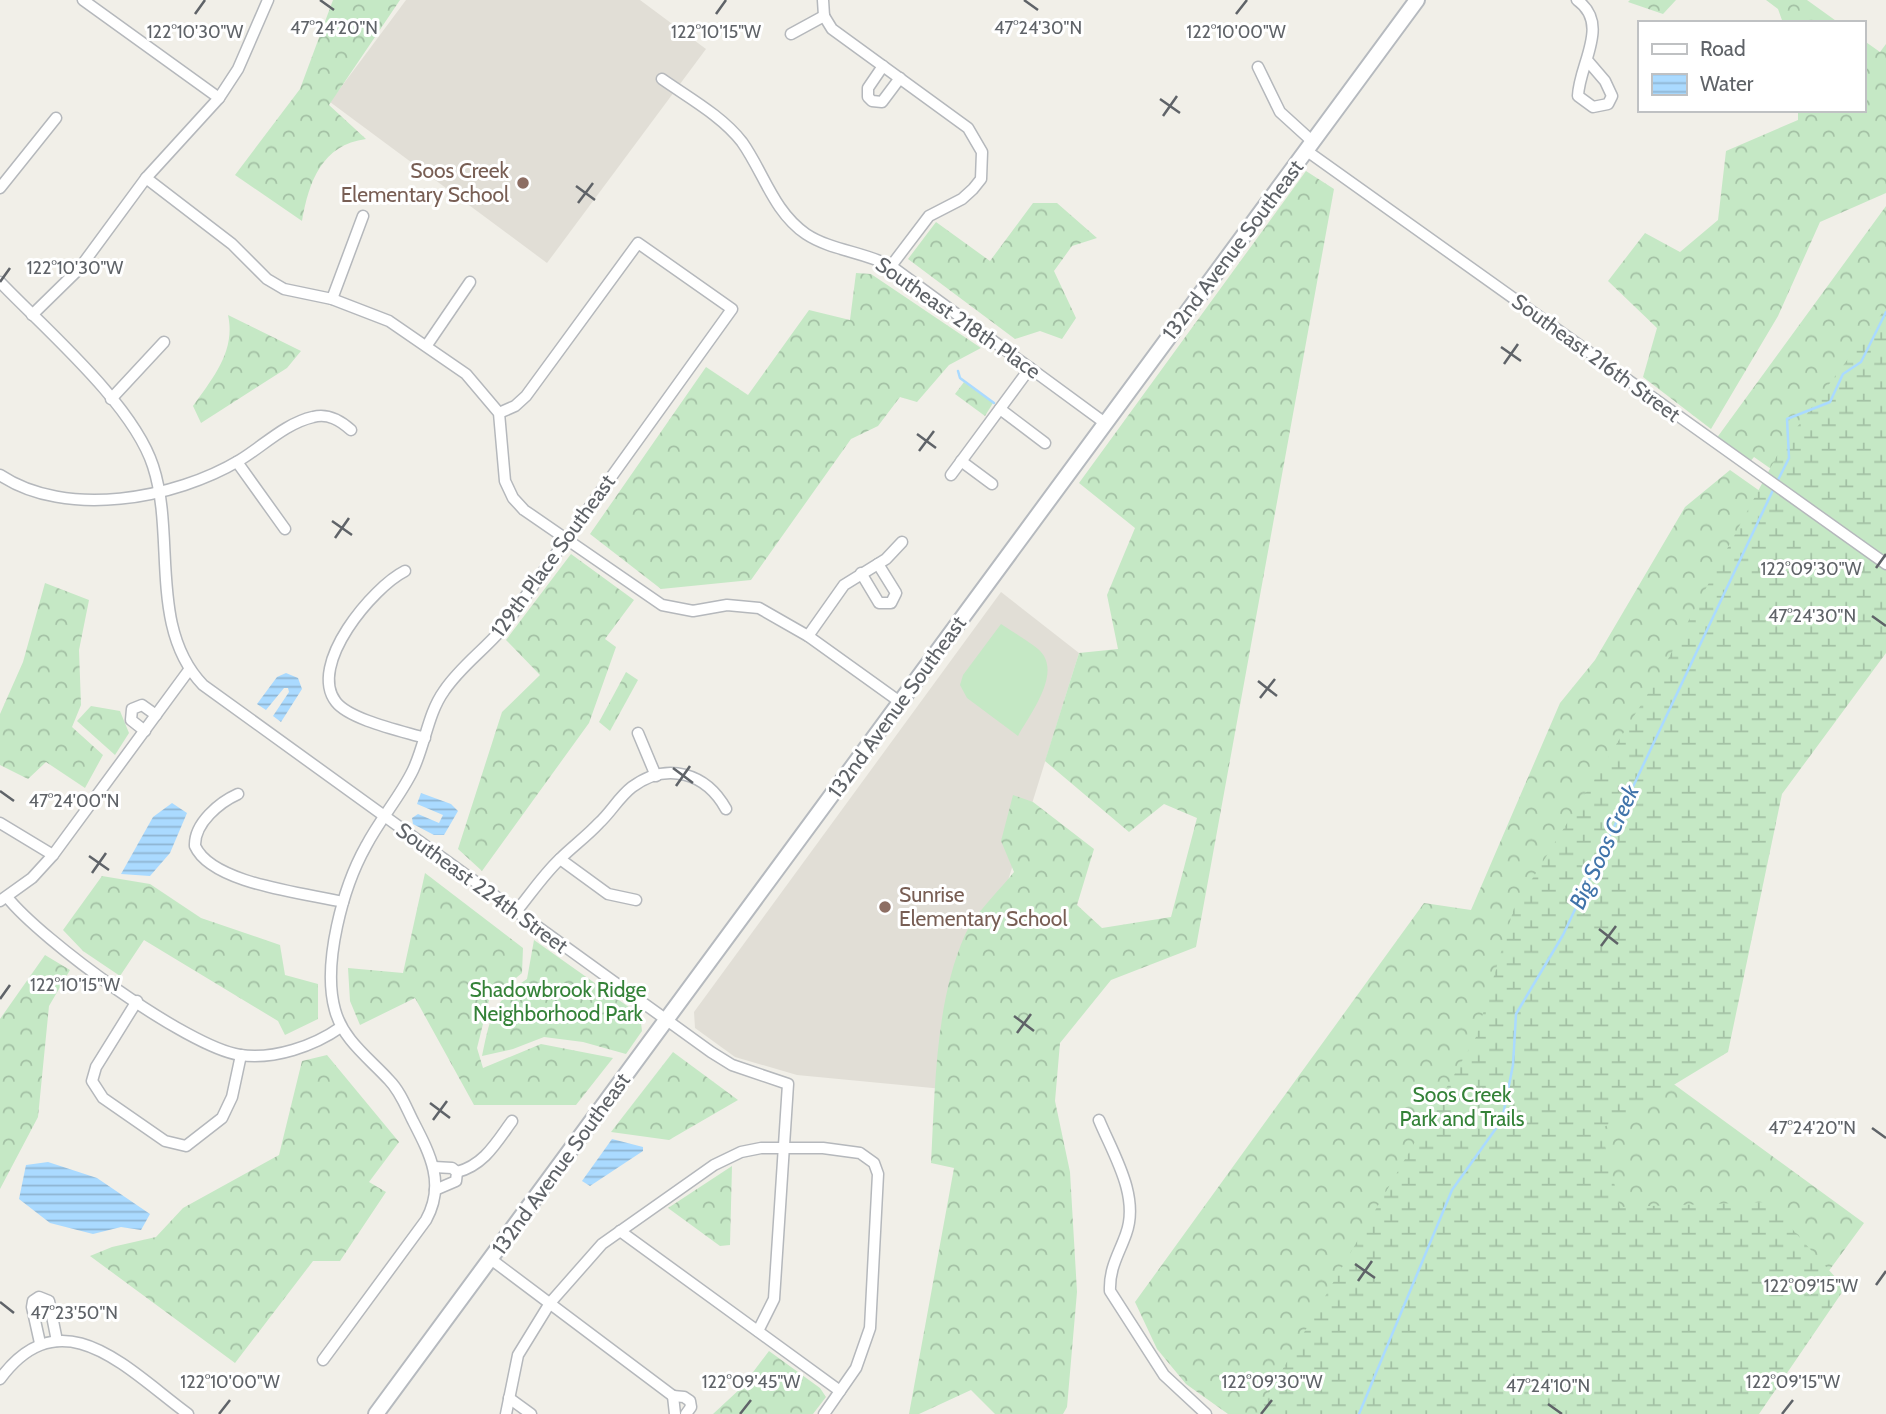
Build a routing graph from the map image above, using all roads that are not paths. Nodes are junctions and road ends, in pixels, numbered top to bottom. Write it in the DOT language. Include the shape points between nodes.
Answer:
graph roads {
  1 [pos="83,0"];
  2 [pos="268,0"];
  3 [pos="823,0"];
  4 [pos="1417,0"];
  5 [pos="1577,0"];
  6 [pos="824,16"];
  7 [pos="791,34"];
  8 [pos="1587,60"];
  9 [pos="883,66"];
  10 [pos="1258,67"];
  11 [pos="900,78"];
  12 [pos="662,79"];
  13 [pos="219,98"];
  14 [pos="56,118"];
  15 [pos="1310,146"];
  16 [pos="146,177"];
  17 [pos="0,188"];
  18 [pos="363,216"];
  19 [pos="891,266"];
  20 [pos="0,282"];
  21 [pos="470,282"];
  22 [pos="332,299"];
  23 [pos="32,315"];
  24 [pos="164,342"];
  25 [pos="426,345"];
  26 [pos="1030,368"];
  27 [pos="111,399"];
  28 [pos="1000,409"];
  29 [pos="499,413"];
  30 [pos="1105,423"];
  31 [pos="351,430"];
  32 [pos="1045,443"];
  33 [pos="961,461"];
  34 [pos="237,462"];
  35 [pos="0,475"];
  36 [pos="951,475"];
  37 [pos="992,484"];
  38 [pos="159,491"];
  39 [pos="285,529"];
  40 [pos="565,540"];
  41 [pos="902,542"];
  42 [pos="878,564"];
  43 [pos="1886,564"];
  44 [pos="405,571"];
  45 [pos="862,573"];
  46 [pos="808,636"];
  47 [pos="189,670"];
  48 [pos="900,702"];
  49 [pos="156,715"];
  50 [pos="145,731"];
  51 [pos="638,733"];
  52 [pos="425,738"];
  53 [pos="656,776"];
  54 [pos="238,794"];
  55 [pos="726,810"];
  56 [pos="384,818"];
  57 [pos="0,823"];
  58 [pos="52,855"];
  59 [pos="560,859"];
  60 [pos="4,899"];
  61 [pos="636,900"];
  62 [pos="343,902"];
  63 [pos="516,913"];
  64 [pos="137,1001"];
  65 [pos="666,1020"];
  66 [pos="341,1027"];
  67 [pos="241,1055"];
  68 [pos="1099,1120"];
  69 [pos="512,1121"];
  70 [pos="782,1148"];
  71 [pos="434,1167"];
  72 [pos="457,1172"];
  73 [pos="435,1190"];
  74 [pos="620,1231"];
  75 [pos="492,1260"];
  76 [pos="550,1303"];
  77 [pos="758,1331"];
  78 [pos="323,1360"];
  79 [pos="0,1379"];
  80 [pos="840,1391"];
  81 [pos="673,1396"];
  82 [pos="509,1398"];
  83 [pos="188,1414"];
  84 [pos="376,1414"];
  85 [pos="506,1414"];
  86 [pos="531,1414"];
  87 [pos="675,1414"];
  88 [pos="686,1414"];
  89 [pos="824,1414"];
  90 [pos="1206,1414"];
  1 -- 13 [label="street"];
  2 -- 13 [label="street" via="238,69"];
  3 -- 6 [label="street"];
  4 -- 15 [label="main road, 132nd Avenue Southeast"];
  5 -- 8 [label="street" via="1593,22"];
  6 -- 7 [label="street"];
  6 -- 9 [label="street" via="832,29"];
  8 -- 8 [label="street" via="1578,96 1593,107 1608,104 1612,96 1605,81"];
  9 -- 11 [label="street"];
  9 -- 11 [label="street" via="868,88 872,102 882,102"];
  10 -- 15 [label="street, Southeast 216th Street" via="1280,112"];
  11 -- 19 [label="street" via="968,128 977,139 984,166 981,179 962,199 929,216"];
  12 -- 19 [label="street, Southeast 218th Place" via="719,119 742,142 769,192 807,234"];
  13 -- 16 [label="street"];
  14 -- 17 [label="street"];
  15 -- 30 [label="main road, 132nd Avenue Southeast"];
  15 -- 43 [label="street, Southeast 216th Street"];
  16 -- 22 [label="street" via="232,244 267,279 296,292"];
  16 -- 23 [label="street" via="79,269"];
  18 -- 22 [label="street"];
  19 -- 26 [label="street, Southeast 218th Place"];
  20 -- 23 [label="street"];
  21 -- 25 [label="street"];
  22 -- 25 [label="street" via="389,321"];
  23 -- 27 [label="street"];
  24 -- 27 [label="street"];
  25 -- 29 [label="street" via="466,374"];
  26 -- 28 [label="street"];
  26 -- 30 [label="street, Southeast 218th Place"];
  27 -- 38 [label="street" via="140,440"];
  28 -- 32 [label="street"];
  28 -- 33 [label="street"];
  29 -- 40 [label="street" via="503,472 513,498"];
  29 -- 40 [label="street, 129th Place Southeast" via="526,396 638,243 732,309"];
  30 -- 48 [label="main road, 132nd Avenue Southeast"];
  31 -- 34 [label="street" via="329,416 313,417 297,422"];
  33 -- 36 [label="street"];
  33 -- 37 [label="street"];
  34 -- 38 [label="street"];
  34 -- 39 [label="street"];
  35 -- 38 [label="street" via="19,488 68,500 115,499"];
  38 -- 47 [label="street" via="170,618"];
  40 -- 46 [label="street" via="662,605 694,611 727,605 759,608"];
  40 -- 52 [label="street, 129th Place Southeast" via="502,629 441,694"];
  41 -- 42 [label="street"];
  42 -- 45 [label="street"];
  42 -- 45 [label="street" via="896,593 891,603 880,603"];
  44 -- 52 [label="street" via="372,598 334,650 326,678 335,701 345,710"];
  45 -- 46 [label="street" via="836,594"];
  46 -- 48 [label="street"];
  47 -- 49 [label="street"];
  47 -- 56 [label="street, Southeast 224th Street" via="215,695"];
  48 -- 65 [label="main road, 132nd Avenue Southeast"];
  49 -- 50 [label="street"];
  49 -- 50 [label="street" via="142,705 132,709 131,720"];
  50 -- 58 [label="street"];
  51 -- 53 [label="street"];
  52 -- 56 [label="street, 129th Place Southeast" via="403,790"];
  53 -- 55 [label="street" via="691,776 716,792"];
  53 -- 59 [label="street" via="629,789"];
  54 -- 62 [label="street" via="215,808 197,832 195,846 202,857 242,879"];
  56 -- 62 [label="street, 129th Place Southeast" via="366,845"];
  56 -- 63 [label="street, Southeast 224th Street"];
  57 -- 58 [label="street"];
  58 -- 60 [label="street"];
  59 -- 61 [label="street" via="608,894"];
  59 -- 63 [label="street"];
  60 -- 64 [label="street" via="32,925"];
  62 -- 66 [label="street, 129th Place Southeast" via="332,984"];
  63 -- 65 [label="street, Southeast 224th Street"];
  64 -- 67 [label="street" via="203,1042"];
  64 -- 67 [label="street" via="92,1081 103,1098 165,1141 178,1146 193,1143 222,1118 232,1097"];
  65 -- 70 [label="street, Southeast 224th Street" via="722,1060 788,1084"];
  65 -- 75 [label="main road, 132nd Avenue Southeast"];
  66 -- 67 [label="street" via="325,1038 283,1052"];
  66 -- 71 [label="street, 129th Place Southeast" via="391,1082"];
  68 -- 90 [label="street" via="1126,1184 1130,1206 1126,1234 1112,1267 1110,1291 1164,1375"];
  69 -- 72 [label="street" via="486,1157"];
  70 -- 74 [label="street" via="741,1152 713,1164"];
  70 -- 77 [label="street" via="774,1299"];
  70 -- 80 [label="street" via="860,1153 874,1163 878,1174 870,1328 862,1357"];
  71 -- 72 [label="street"];
  71 -- 73 [label="street, 129th Place Southeast"];
  72 -- 73 [label="street" via="451,1185"];
  73 -- 78 [label="street, 129th Place Southeast" via="426,1220"];
  74 -- 76 [label="street" via="591,1254"];
  74 -- 77 [label="street"];
  75 -- 76 [label="street"];
  75 -- 84 [label="main road, 132nd Avenue Southeast"];
  76 -- 81 [label="street"];
  76 -- 82 [label="street" via="518,1355"];
  77 -- 80 [label="street"];
  79 -- 83 [label="street" via="20,1354 49,1341 88,1344"];
  80 -- 89 [label="street"];
  81 -- 87 [label="street"];
  81 -- 88 [label="street" via="690,1401"];
  82 -- 85 [label="street"];
  82 -- 86 [label="street"];
}
